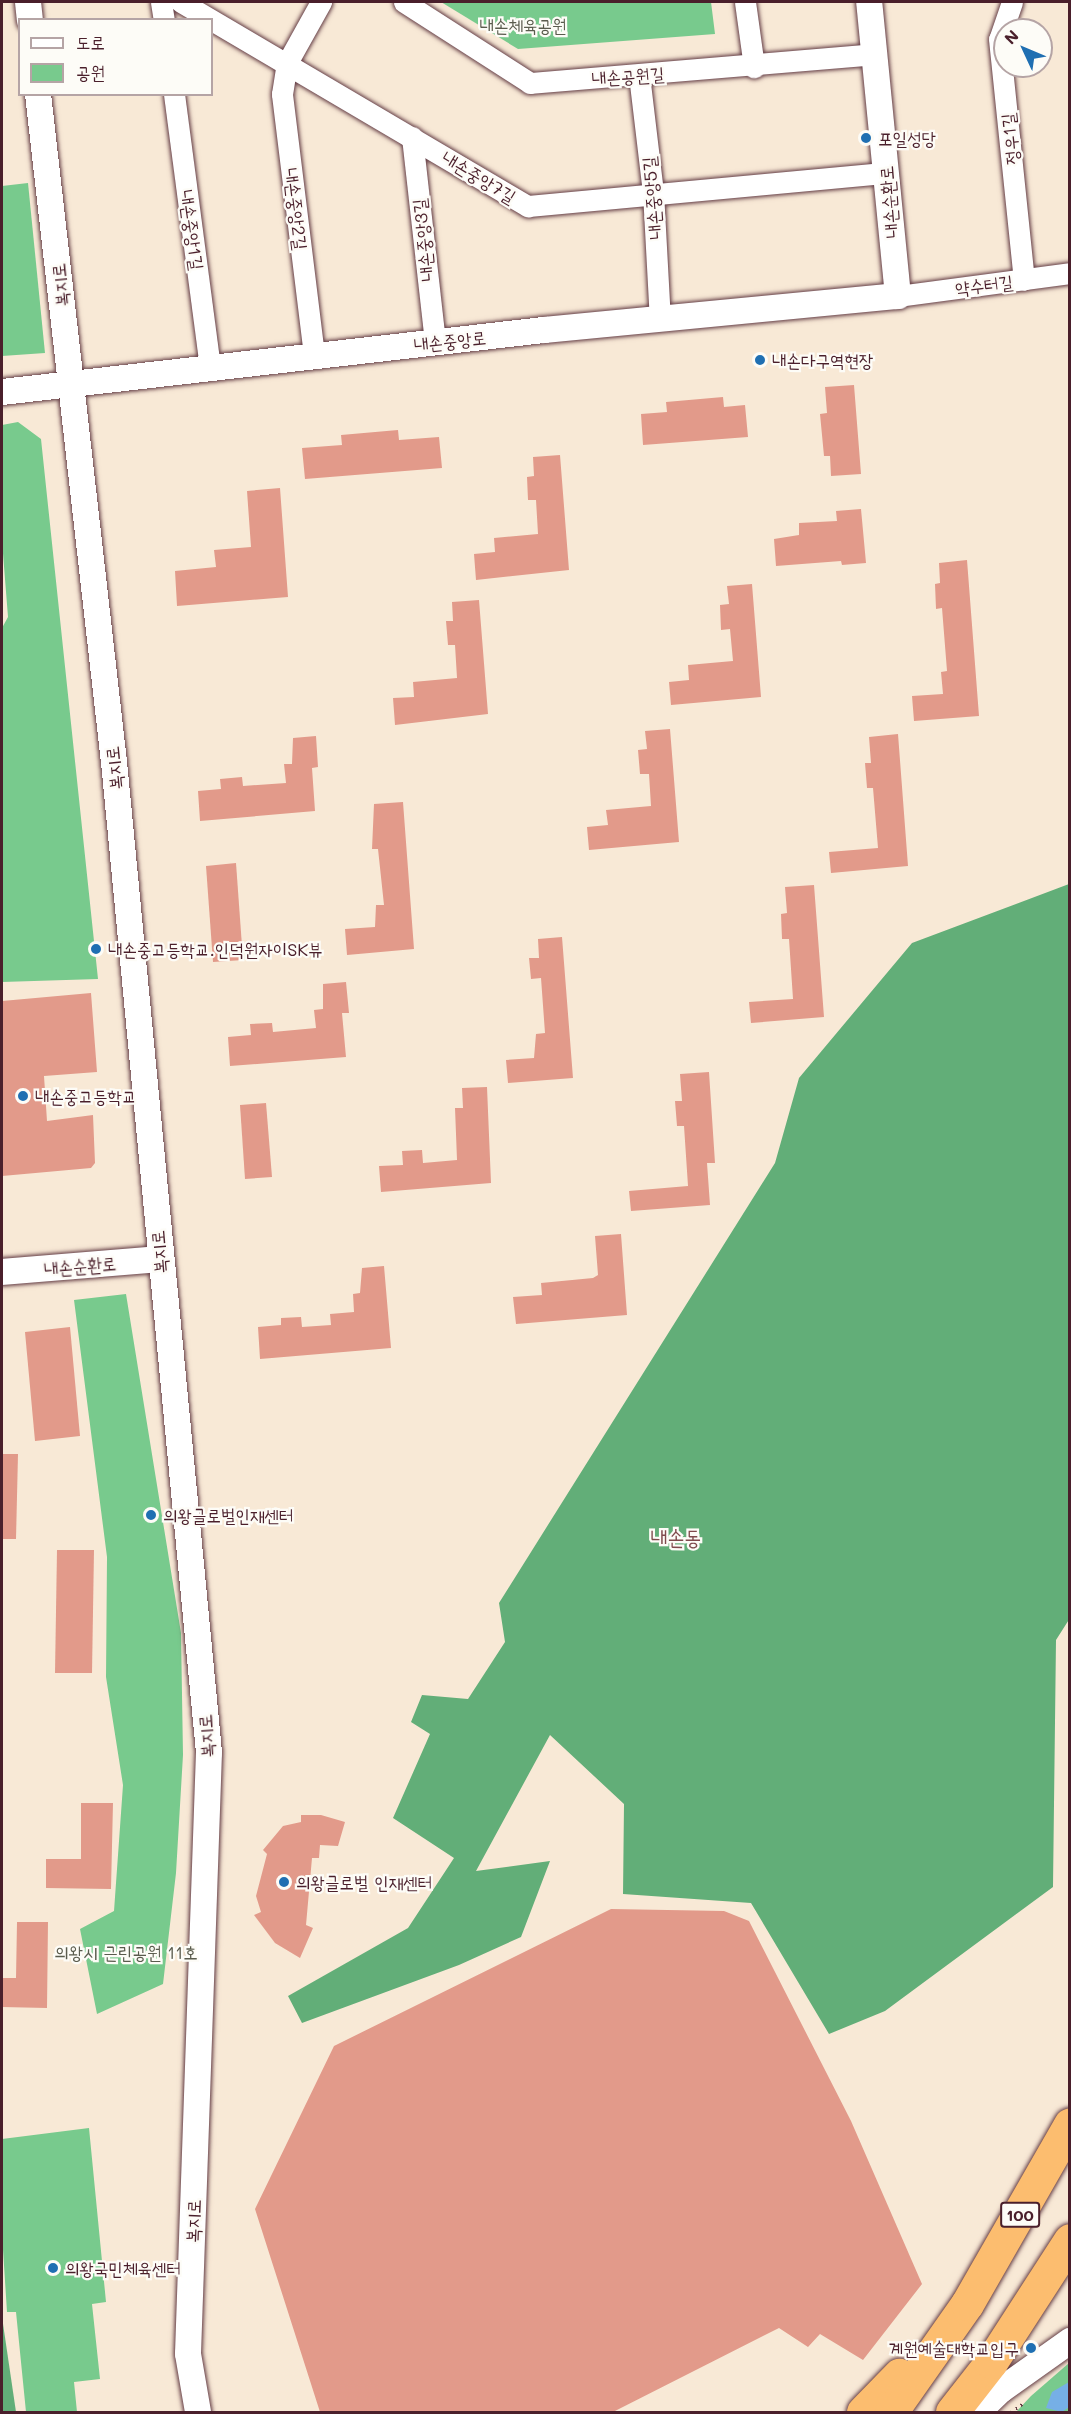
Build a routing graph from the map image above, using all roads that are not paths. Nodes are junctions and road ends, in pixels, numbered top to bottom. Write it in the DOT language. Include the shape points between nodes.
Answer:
graph roads {
  1 [pos="161,2"];
  2 [pos="181,2"];
  3 [pos="321,2"];
  4 [pos="404,2"];
  5 [pos="745,2"];
  6 [pos="869,2"];
  7 [pos="1012,2"];
  8 [pos="164,18"];
  9 [pos="209,18"];
  10 [pos="213,20"];
  11 [pos="875,54"];
  12 [pos="287,63"];
  13 [pos="754,67"];
  14 [pos="639,75"];
  15 [pos="39,96"];
  16 [pos="174,96"];
  17 [pos="412,137"];
  18 [pos="886,173"];
  19 [pos="653,192"];
  20 [pos="1070,273"];
  21 [pos="1024,280"];
  22 [pos="898,296"];
  23 [pos="660,320"];
  24 [pos="435,343"];
  25 [pos="314,355"];
  26 [pos="210,366"];
  27 [pos="71,383"];
  28 [pos="2,392"];
  29 [pos="159,1259"];
  30 [pos="2,1272"];
  31 [pos="1070,2124"];
  32 [pos="1070,2240"];
  33 [pos="967,2304"];
  34 [pos="1070,2341"];
  35 [pos="991,2362"];
  36 [pos="198,2412"];
  37 [pos="863,2412"];
  38 [pos="891,2412"];
  39 [pos="952,2412"];
  40 [pos="962,2412"];
  41 [pos="978,2412"];
  1 -- 8 [label="street"];
  2 -- 9 [label="street, 내손중앙7길"];
  3 -- 12 [label="street, 내손중앙2길"];
  4 -- 14 [label="street, 내손공원길" via="530,83"];
  5 -- 13 [label="street"];
  6 -- 11 [label="street, 내손순환로"];
  7 -- 21 [label="street, 정우1길" via="999,39"];
  10 -- 12 [label="street, 내손중앙7길"];
  11 -- 13 [label="street, 내손공원길"];
  11 -- 18 [label="street, 내손순환로"];
  12 -- 17 [label="street, 내손중앙7길"];
  12 -- 25 [label="street, 내손중앙2길" via="282,94"];
  13 -- 14 [label="street, 내손공원길"];
  14 -- 19 [label="street, 내손중앙5길"];
  15 -- 27 [label="street, 복지로"];
  16 -- 26 [label="street, 내손중앙1길"];
  17 -- 19 [label="street, 내손중앙7길" via="528,206"];
  17 -- 24 [label="street, 내손중앙3길"];
  18 -- 19 [label="street, 내손중앙7길"];
  18 -- 22 [label="street, 내손순환로"];
  19 -- 23 [label="street, 내손중앙5길"];
  20 -- 21 [label="street, 약수터길"];
  21 -- 22 [label="street, 약수터길"];
  22 -- 23 [label="street, 내손중앙로"];
  23 -- 24 [label="street, 내손중앙로"];
  24 -- 25 [label="street, 내손중앙로"];
  25 -- 26 [label="street, 내손중앙로"];
  26 -- 27 [label="street, 내손중앙로"];
  27 -- 28 [label="street, 내손중앙로"];
  27 -- 29 [label="street, 복지로" via="115,774"];
  29 -- 30 [label="street, 내손순환로"];
  29 -- 36 [label="street, 복지로" via="209,1752 188,2354"];
  31 -- 33 [label="highway, 100"];
  32 -- 35 [label="highway"];
  33 -- 37 [label="highway"];
  33 -- 38 [label="highway, 100"];
  34 -- 41 [label="street"];
  35 -- 39 [label="highway"];
  35 -- 40 [label="highway"];
}
